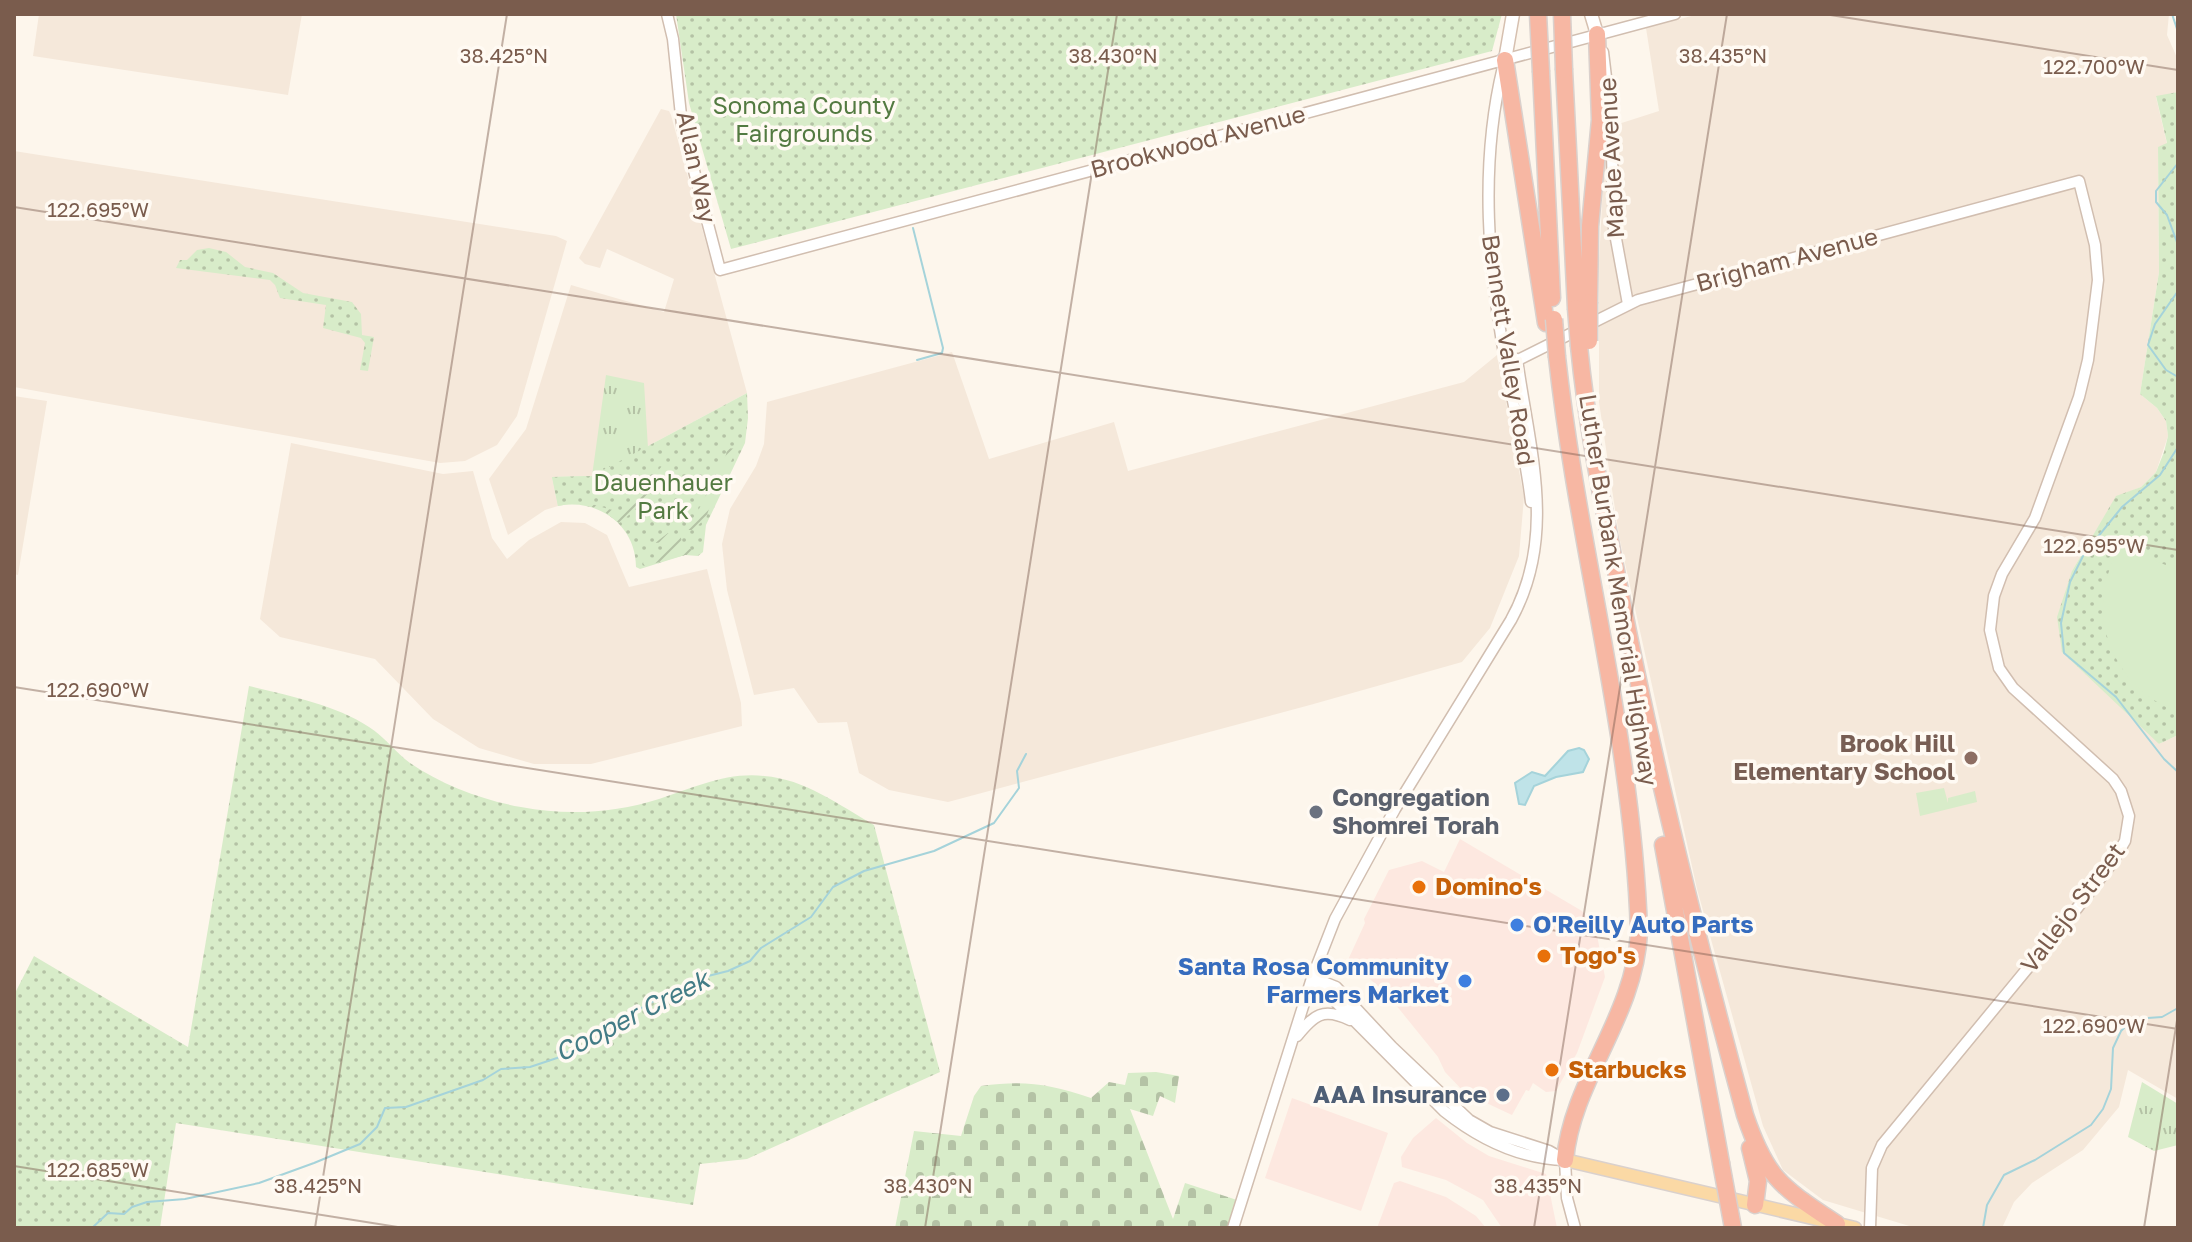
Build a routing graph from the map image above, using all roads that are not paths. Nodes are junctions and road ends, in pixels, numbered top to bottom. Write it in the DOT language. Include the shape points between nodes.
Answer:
graph roads {
  1 [pos="667,14"];
  2 [pos="1513,14"];
  3 [pos="1538,14"];
  4 [pos="1562,14"];
  5 [pos="1591,14"];
  6 [pos="1675,14"];
  7 [pos="1597,34"];
  8 [pos="1505,60"];
  9 [pos="2079,181"];
  10 [pos="720,270"];
  11 [pos="1628,304"];
  12 [pos="1582,305"];
  13 [pos="1550,321"];
  14 [pos="1517,359"];
  15 [pos="1506,366"];
  16 [pos="1535,544"];
  17 [pos="1632,654"];
  18 [pos="1312,978"];
  19 [pos="1358,1023"];
  20 [pos="1291,1044"];
  21 [pos="1745,1115"];
  22 [pos="1565,1160"];
  23 [pos="1755,1205"];
  24 [pos="1837,1224"];
  25 [pos="1233,1228"];
  26 [pos="1575,1228"];
  27 [pos="1733,1228"];
  28 [pos="1855,1228"];
  29 [pos="1870,1228"];
  1 -- 10 [label="street, Allan Way" via="682,125"];
  2 -- 8 [label="main road, Bennett Valley Road"];
  3 -- 13 [label="highway, Luther Burbank Memorial Highway, bridge"];
  4 -- 12 [label="highway, Luther Burbank Memorial Highway, bridge"];
  5 -- 7 [label="main road, Maple Avenue"];
  6 -- 7 [label="street, Brookwood Avenue"];
  7 -- 8 [label="street, Brookwood Avenue"];
  7 -- 11 [label="street, Maple Avenue" via="1608,81 1614,228"];
  7 -- 12 [label="highway" via="1601,107"];
  8 -- 10 [label="street, Brookwood Avenue"];
  8 -- 13 [label="highway"];
  8 -- 15 [label="street, Bennett Valley Road" via="1495,106 1488,218"];
  9 -- 11 [label="street, Brigham Avenue"];
  9 -- 29 [label="street, Vallejo Street" via="2098,280 2084,379 2035,518 2002,574 1990,630 1999,668 2013,688 2113,779 2129,816 2128,830 2120,851 2078,907 1882,1145 1872,1168"];
  11 -- 14 [label="street, Brigham Avenue"];
  12 -- 17 [label="highway, Luther Burbank Memorial Highway, bridge" via="1598,485"];
  13 -- 22 [label="highway, Luther Burbank Memorial Highway, bridge" via="1622,746 1639,932 1630,986 1575,1115"];
  14 -- 15 [label="street, Brigham Avenue"];
  14 -- 16 [label="street, Bennett Valley Road" via="1535,476"];
  15 -- 16 [label="street, Bennett Valley Road"];
  16 -- 18 [label="street, Bennett Valley Road" via="1515,612 1348,892"];
  17 -- 21 [label="highway" via="1677,858"];
  17 -- 27 [label="highway, bridge"];
  18 -- 19 [label="street"];
  18 -- 20 [label="street, Bennett Valley Road"];
  18 -- 22 [label="street" via="1336,987 1469,1120"];
  19 -- 20 [label="street" via="1323,1014 1310,1020"];
  19 -- 22 [label="street" via="1462,1125 1510,1149"];
  20 -- 25 [label="street, Bennett Valley Road"];
  21 -- 23 [label="highway" via="1757,1178"];
  21 -- 24 [label="highway" via="1757,1150 1776,1178"];
  22 -- 23 [label="main road"];
  22 -- 26 [label="street"];
  23 -- 24 [label="main road"];
  24 -- 28 [label="main road"];
}
